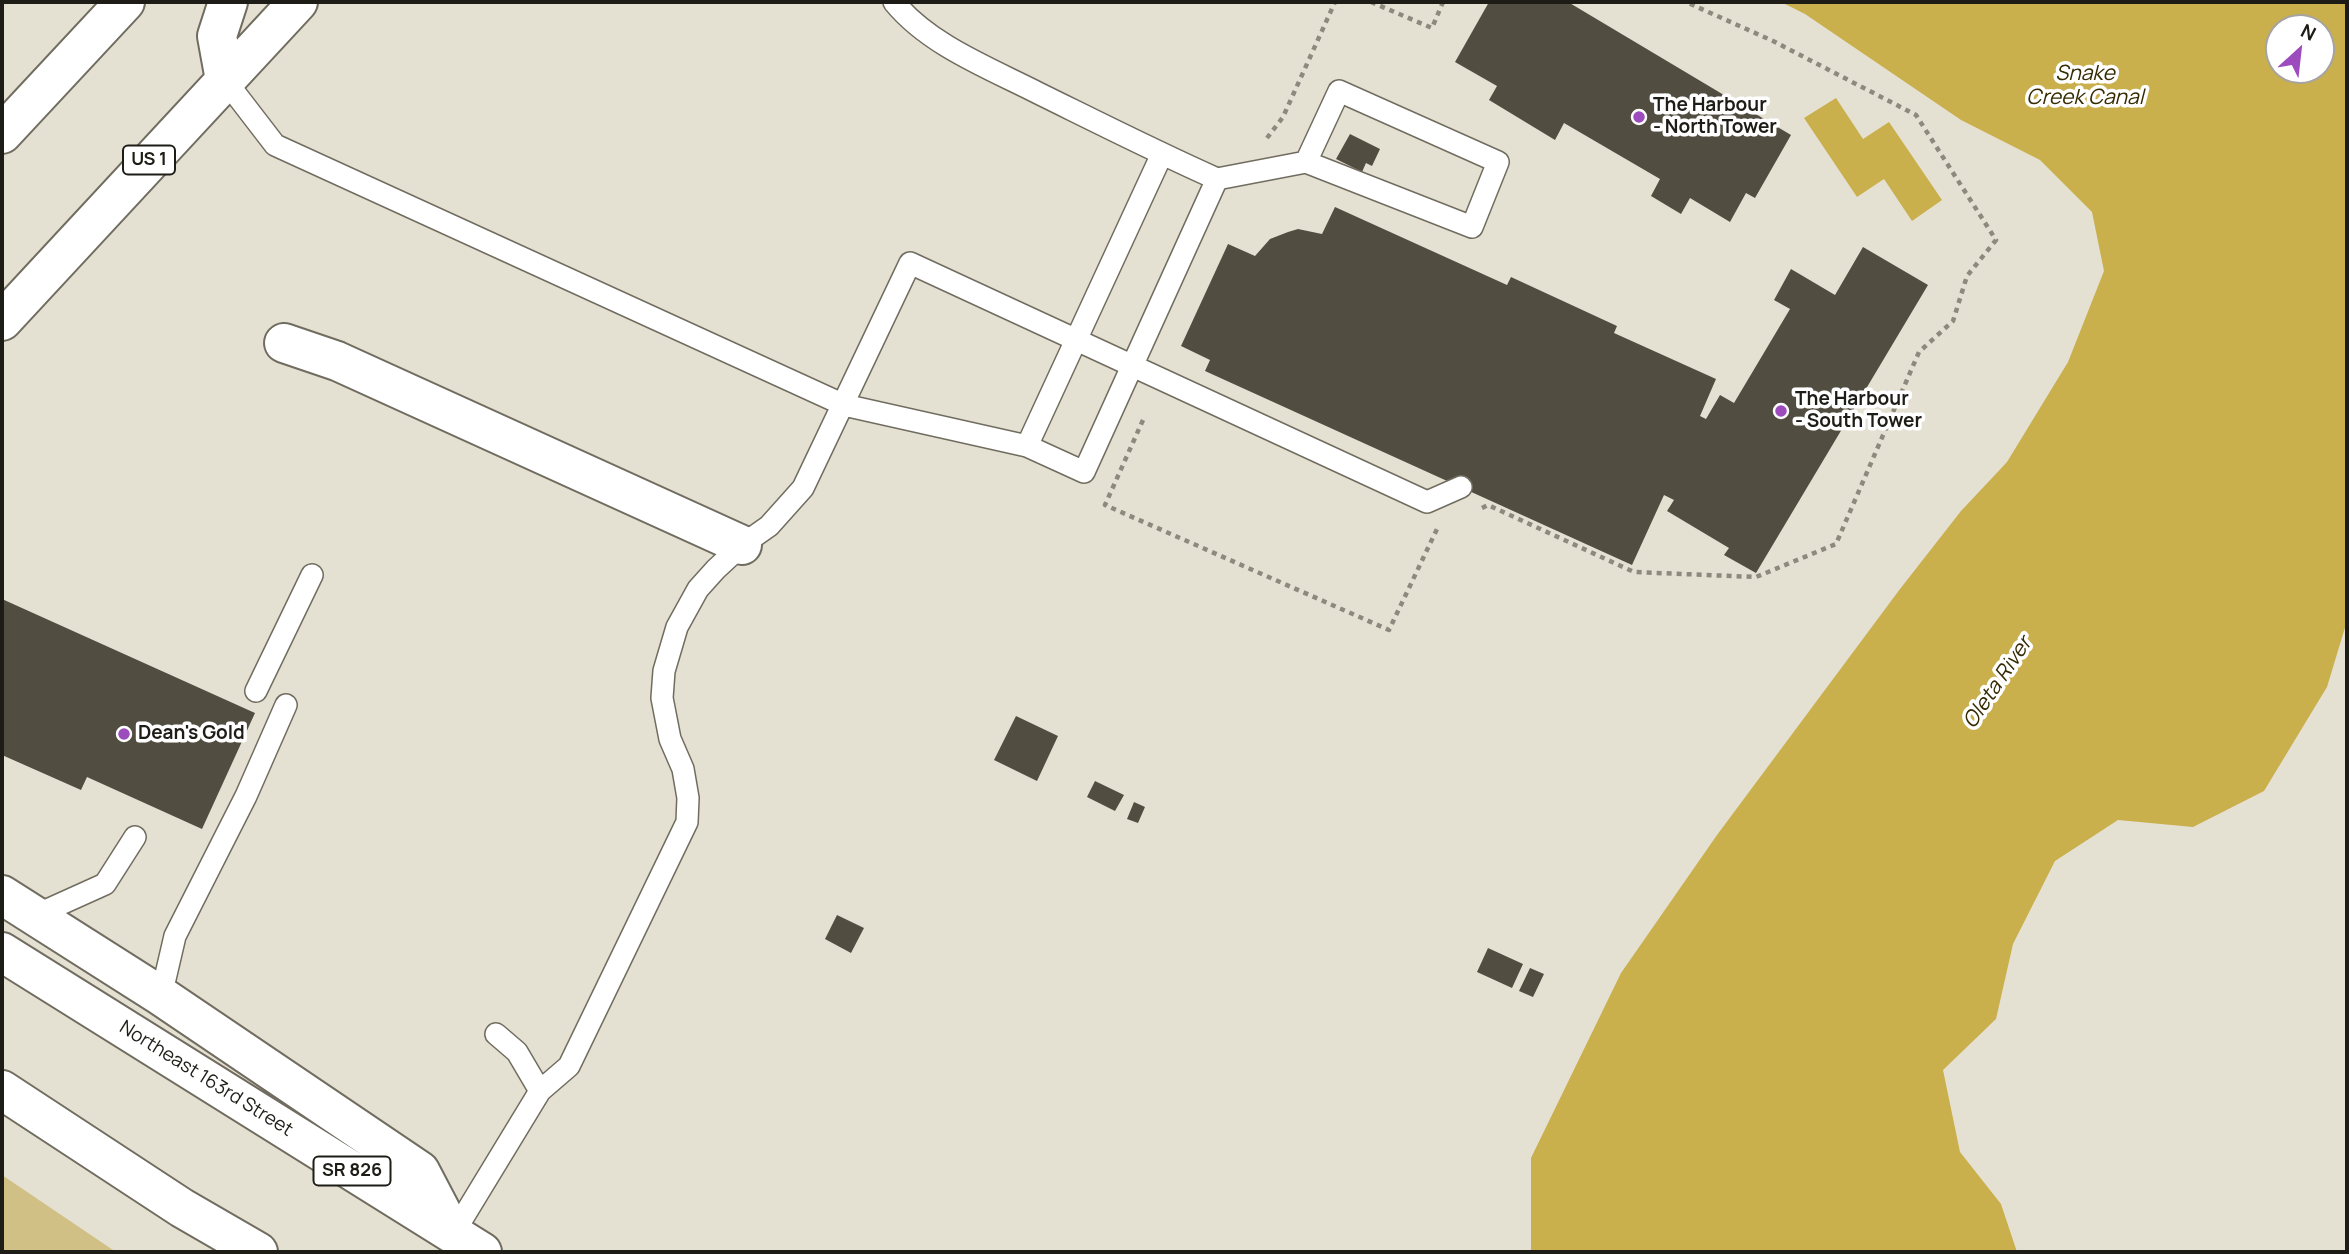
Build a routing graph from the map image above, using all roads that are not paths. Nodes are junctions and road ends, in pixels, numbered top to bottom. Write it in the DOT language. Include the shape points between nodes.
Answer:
graph roads {
  1 [pos="125,2"];
  2 [pos="228,2"];
  3 [pos="298,2"];
  4 [pos="894,2"];
  5 [pos="225,80"];
  6 [pos="2,134"];
  7 [pos="1162,154"];
  8 [pos="1306,162"];
  9 [pos="1217,179"];
  10 [pos="2,321"];
  11 [pos="1074,341"];
  12 [pos="284,342"];
  13 [pos="1132,367"];
  14 [pos="844,405"];
  15 [pos="1027,446"];
  16 [pos="1461,487"];
  17 [pos="742,545"];
  18 [pos="312,575"];
  19 [pos="256,691"];
  20 [pos="286,705"];
  21 [pos="135,837"];
  22 [pos="2,895"];
  23 [pos="34,916"];
  24 [pos="2,952"];
  25 [pos="161,996"];
  26 [pos="496,1034"];
  27 [pos="2,1090"];
  28 [pos="540,1091"];
  29 [pos="467,1243"];
  30 [pos="258,1252"];
  1 -- 6 [label="main road"];
  2 -- 5 [label="main road" via="218,36"];
  3 -- 5 [label="main road, US 1"];
  4 -- 7 [label="lane" via="959,53"];
  5 -- 10 [label="main road, US 1"];
  5 -- 14 [label="lane" via="275,145"];
  7 -- 9 [label="lane"];
  7 -- 11 [label="lane"];
  8 -- 8 [label="lane" via="1472,227 1498,162 1339,91"];
  8 -- 9 [label="lane"];
  9 -- 13 [label="lane"];
  11 -- 13 [label="lane"];
  11 -- 14 [label="lane" via="910,263"];
  11 -- 15 [label="lane"];
  12 -- 17 [label="main road" via="337,361"];
  13 -- 15 [label="lane" via="1084,472"];
  13 -- 16 [label="lane" via="1427,502"];
  14 -- 15 [label="lane"];
  14 -- 17 [label="lane" via="803,488 769,526"];
  17 -- 28 [label="lane" via="698,589 677,627 664,670 662,698 670,739 683,769 687,822 569,1066"];
  18 -- 19 [label="lane"];
  20 -- 25 [label="lane" via="170,949"];
  21 -- 23 [label="lane" via="105,884"];
  22 -- 23 [label="main road"];
  23 -- 25 [label="main road"];
  24 -- 29 [label="main road, Northeast 163rd Street / SR 826"];
  25 -- 29 [label="main road" via="420,1171"];
  26 -- 28 [label="lane" via="517,1052"];
  27 -- 30 [label="main road"];
  28 -- 29 [label="lane"];
}
